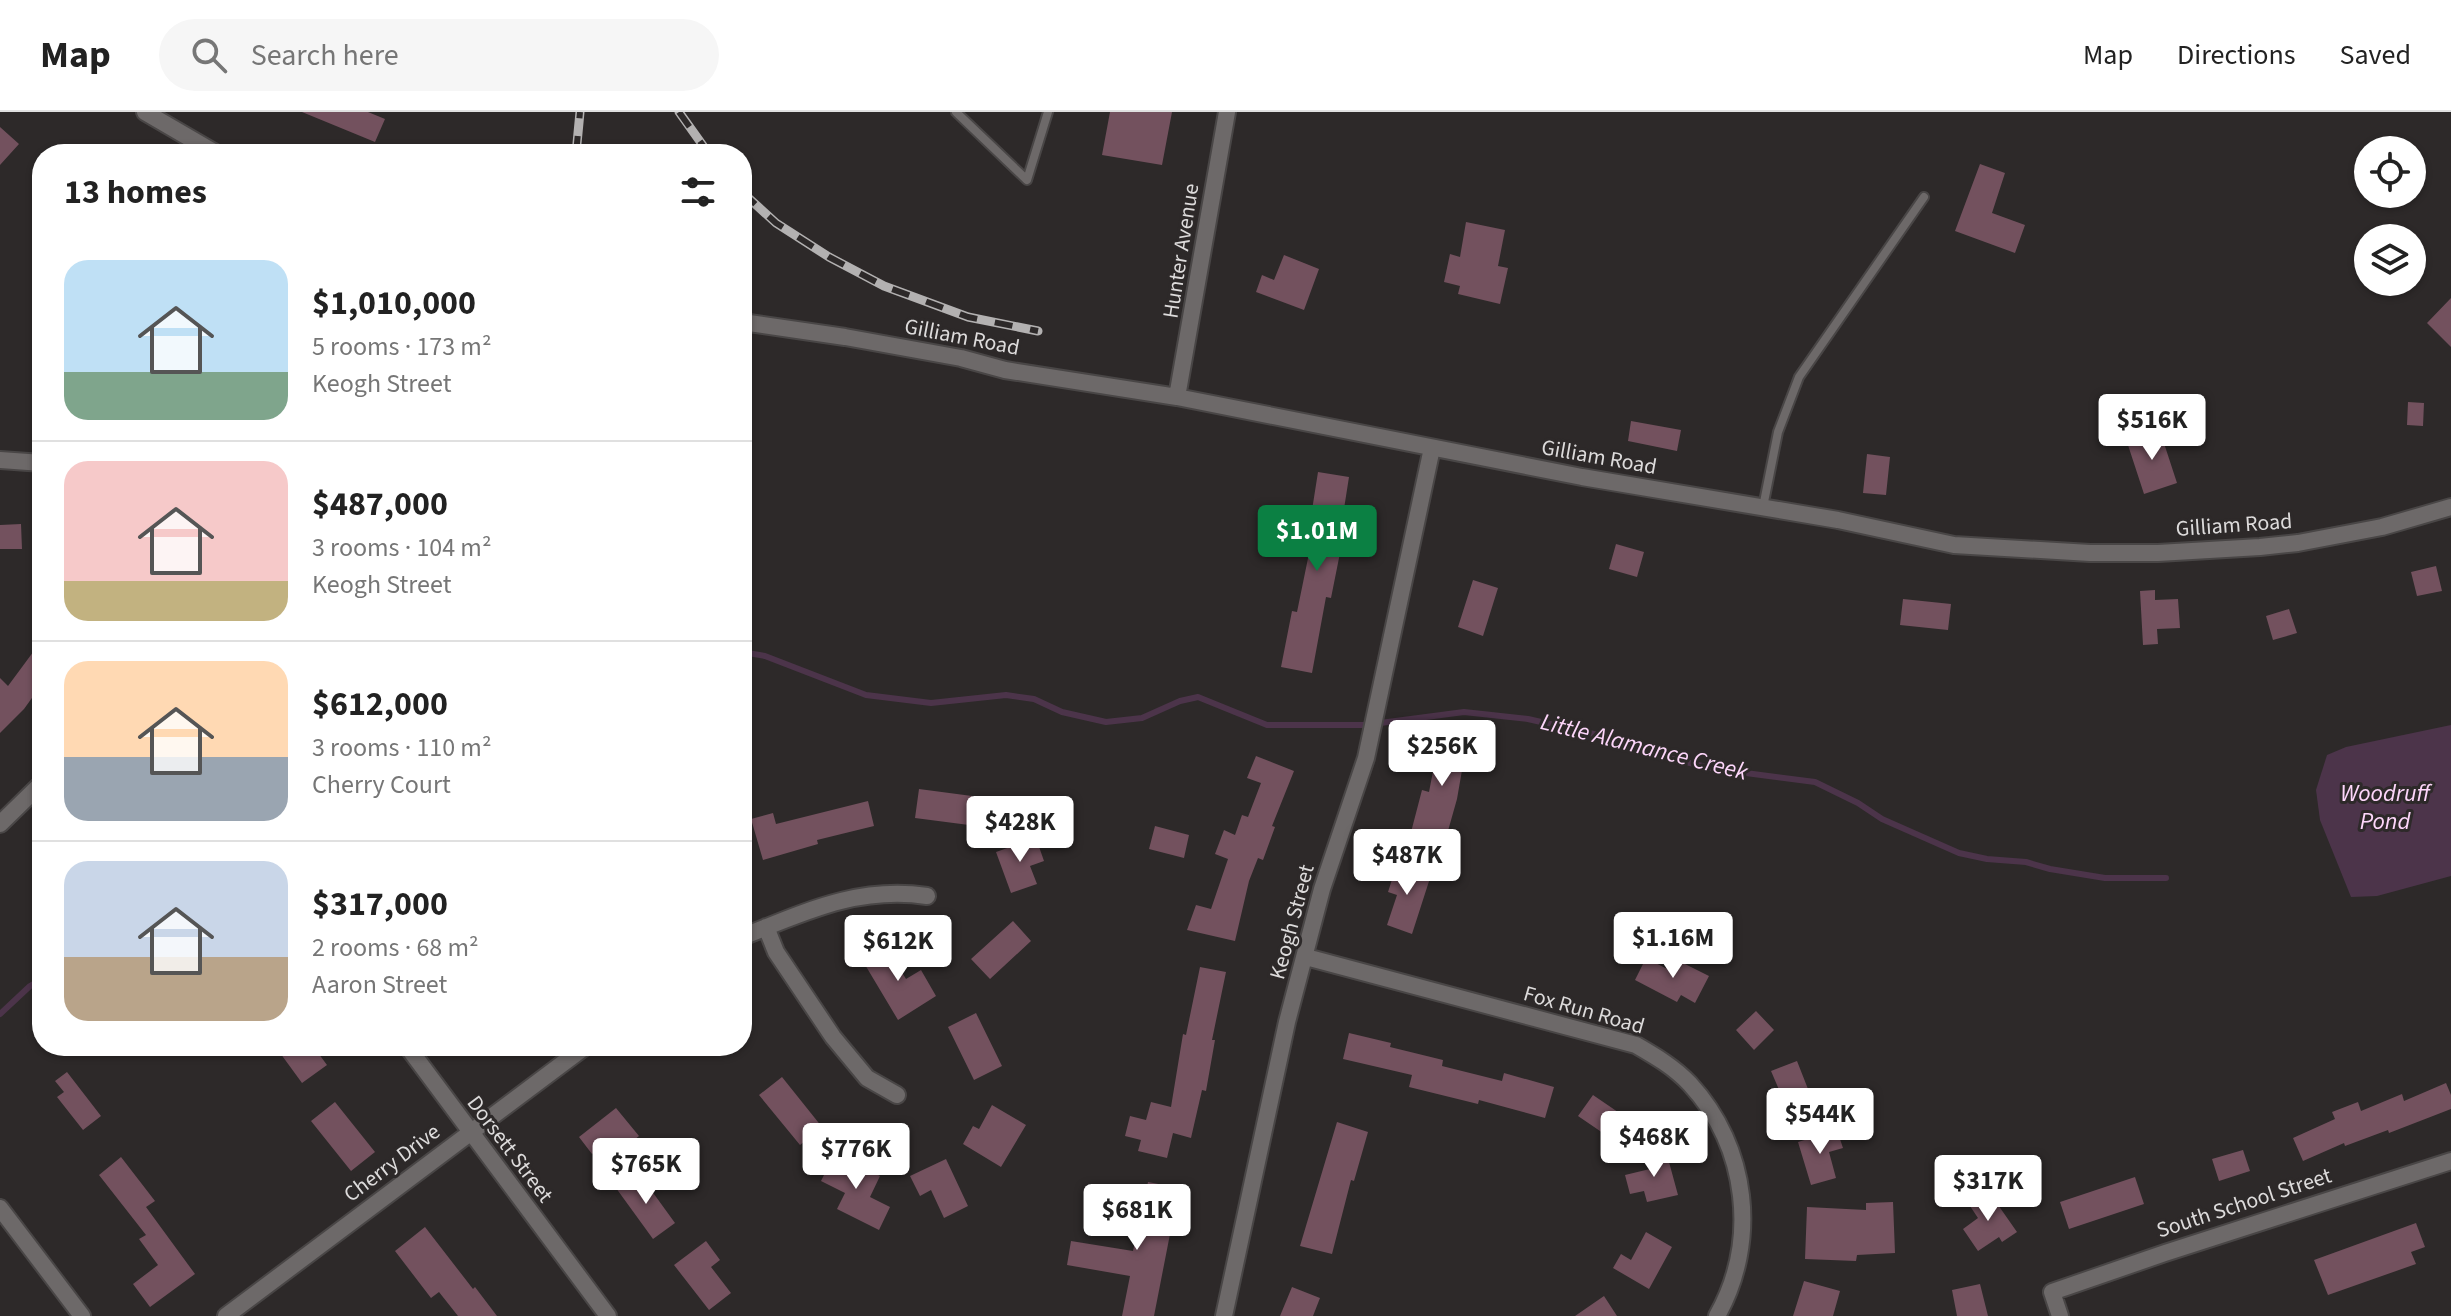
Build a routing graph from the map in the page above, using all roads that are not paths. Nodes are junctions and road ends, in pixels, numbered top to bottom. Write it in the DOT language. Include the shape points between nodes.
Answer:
graph roads {
  1 [pos="145,112"];
  2 [pos="956,112"];
  3 [pos="1048,112"];
  4 [pos="1227,112"];
  5 [pos="200,144"];
  6 [pos="1924,197"];
  7 [pos="752,323"];
  8 [pos="1177,397"];
  9 [pos="1432,448"];
  10 [pos="0,460"];
  11 [pos="32,462"];
  12 [pos="2451,507"];
  13 [pos="1763,508"];
  14 [pos="32,793"];
  15 [pos="0,824"];
  16 [pos="927,896"];
  17 [pos="766,927"];
  18 [pos="752,933"];
  19 [pos="1306,957"];
  20 [pos="414,1056"];
  21 [pos="572,1056"];
  22 [pos="897,1095"];
  23 [pos="469,1131"];
  24 [pos="2451,1161"];
  25 [pos="0,1208"];
  26 [pos="82,1316"];
  27 [pos="226,1316"];
  28 [pos="608,1316"];
  29 [pos="1224,1316"];
  30 [pos="1717,1316"];
  31 [pos="2060,1316"];
  1 -- 5 [label="street"];
  2 -- 3 [label="lane" via="1027,180"];
  4 -- 8 [label="street, Hunter Avenue"];
  6 -- 13 [label="lane" via="1799,377 1778,432"];
  7 -- 8 [label="street, Gilliam Road"];
  8 -- 9 [label="street, Gilliam Road"];
  9 -- 13 [label="street, Gilliam Road"];
  9 -- 19 [label="street, Keogh Street" via="1366,758 1322,889"];
  10 -- 11 [label="street"];
  12 -- 13 [label="street, Gilliam Road" via="2298,543 2117,553 1954,545"];
  14 -- 15 [label="street"];
  16 -- 17 [label="street" via="851,897"];
  17 -- 18 [label="street"];
  17 -- 22 [label="street" via="776,952 833,1037 867,1078"];
  19 -- 29 [label="street, Keogh Street" via="1287,1022"];
  19 -- 30 [label="street, Fox Run Road" via="1636,1045 1665,1061 1718,1121 1733,1153 1742,1196 1737,1270"];
  20 -- 23 [label="street, Dorsett Street"];
  21 -- 23 [label="street, Cherry Drive"];
  23 -- 27 [label="street, Cherry Drive"];
  23 -- 28 [label="street, Dorsett Street"];
  24 -- 31 [label="street, South School Street" via="2052,1292"];
  25 -- 26 [label="street"];
}
